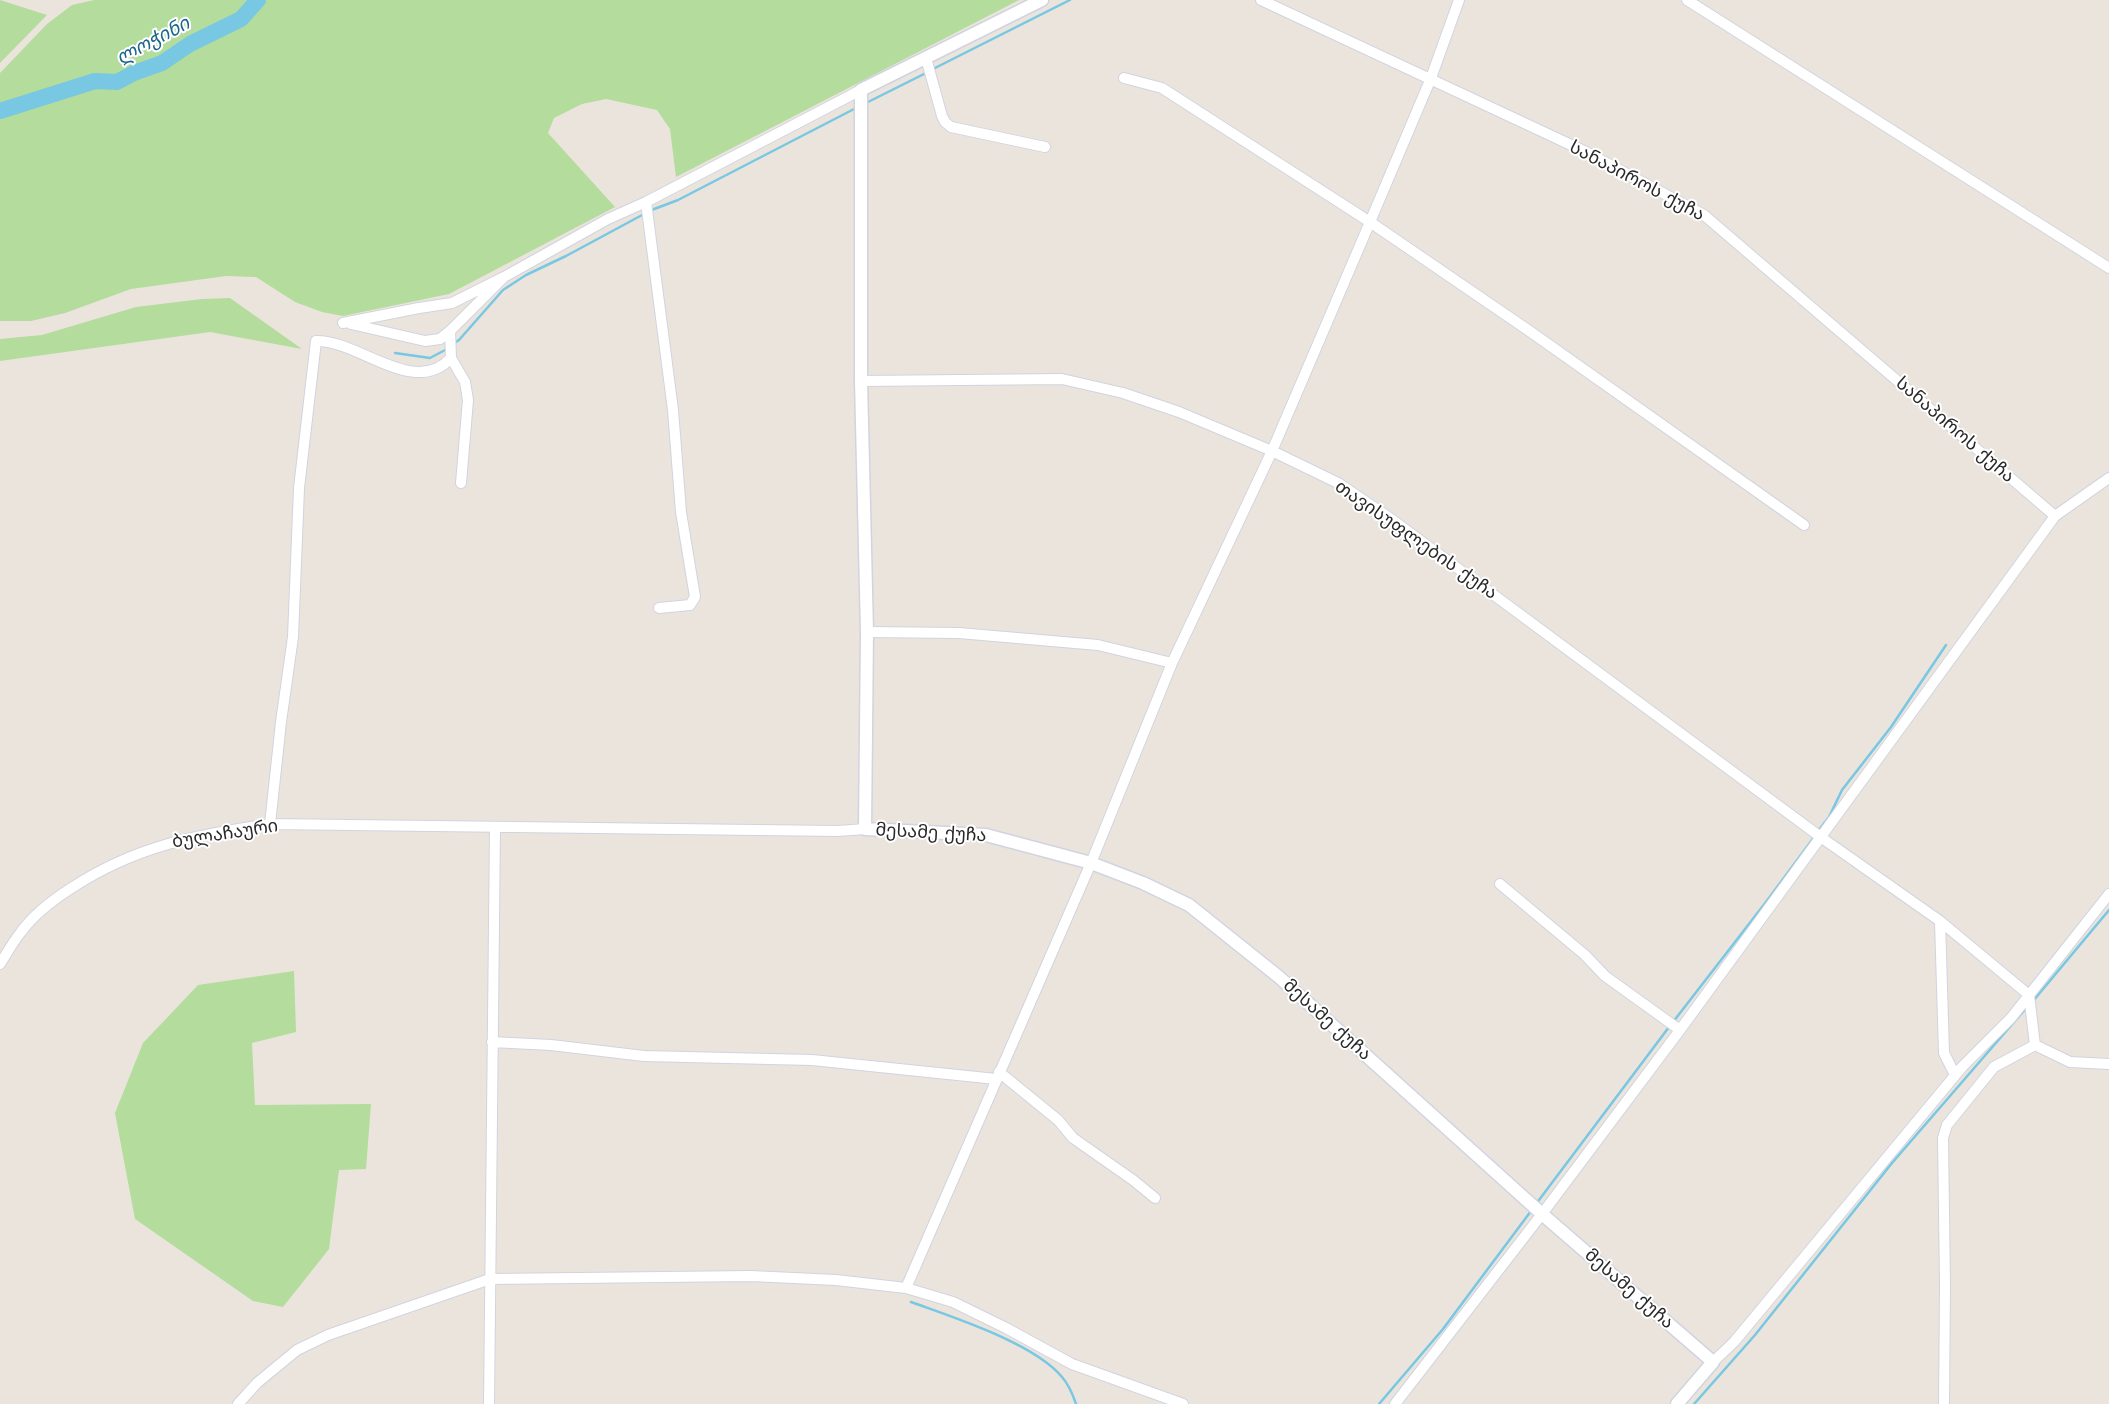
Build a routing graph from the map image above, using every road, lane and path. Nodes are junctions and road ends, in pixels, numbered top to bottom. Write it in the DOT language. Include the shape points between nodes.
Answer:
graph roads {
  1 [pos="1042,0"];
  2 [pos="1260,0"];
  3 [pos="1459,0"];
  4 [pos="1687,0"];
  5 [pos="1710,0"];
  6 [pos="1704,10"];
  7 [pos="926,58"];
  8 [pos="1124,78"];
  9 [pos="1430,78"];
  10 [pos="861,90"];
  11 [pos="1045,147"];
  12 [pos="646,202"];
  13 [pos="1370,222"];
  14 [pos="2109,268"];
  15 [pos="504,277"];
  16 [pos="450,331"];
  17 [pos="451,358"];
  18 [pos="861,380"];
  19 [pos="1272,451"];
  20 [pos="2109,478"];
  21 [pos="461,483"];
  22 [pos="2055,516"];
  23 [pos="1804,525"];
  24 [pos="659,608"];
  25 [pos="867,632"];
  26 [pos="1172,663"];
  27 [pos="270,824"];
  28 [pos="495,827"];
  29 [pos="865,829"];
  30 [pos="1822,838"];
  31 [pos="1091,863"];
  32 [pos="1500,884"];
  33 [pos="2109,894"];
  34 [pos="1940,921"];
  35 [pos="0,964"];
  36 [pos="2029,995"];
  37 [pos="1680,1030"];
  38 [pos="492,1042"];
  39 [pos="2035,1045"];
  40 [pos="2109,1064"];
  41 [pos="1955,1074"];
  42 [pos="998,1075"];
  43 [pos="1155,1198"];
  44 [pos="1542,1214"];
  45 [pos="490,1279"];
  46 [pos="906,1288"];
  47 [pos="1713,1362"];
  48 [pos="238,1404"];
  49 [pos="488,1404"];
  50 [pos="1183,1404"];
  51 [pos="1395,1404"];
  52 [pos="1677,1404"];
  53 [pos="1944,1404"];
  1 -- 7 [label="street"];
  2 -- 9 [label="street, სანაპიროს ქუჩა"];
  3 -- 9 [label="street"];
  4 -- 6 [label="street"];
  5 -- 6 [label="street"];
  6 -- 14 [label="street"];
  7 -- 10 [label="street"];
  7 -- 11 [label="street" via="945,122"];
  8 -- 13 [label="street" via="1162,88"];
  9 -- 13 [label="street"];
  9 -- 22 [label="street, სანაპიროს ქუჩა" via="1584,151 1704,215"];
  10 -- 12 [label="street"];
  10 -- 18 [label="street"];
  12 -- 15 [label="street" via="608,219"];
  12 -- 24 [label="street" via="673,410 681,512 695,598 690,605"];
  13 -- 19 [label="street"];
  13 -- 23 [label="street"];
  15 -- 16 [label="street"];
  15 -- 16 [label="street" via="452,304 343,323 424,341 440,339"];
  16 -- 17 [label="street"];
  17 -- 21 [label="street" via="465,382 468,400"];
  17 -- 27 [label="street" via="437,369 409,372 339,344 316,341 299,488 293,637"];
  18 -- 19 [label="street, თავისუფლების ქუჩა" via="1062,379 1123,393"];
  18 -- 25 [label="street"];
  19 -- 26 [label="street"];
  19 -- 30 [label="street, თავისუფლების ქუჩა" via="1338,483 1394,521"];
  20 -- 22 [label="street"];
  22 -- 30 [label="street"];
  25 -- 26 [label="street" via="959,633 1098,645"];
  25 -- 29 [label="street"];
  26 -- 31 [label="street"];
  27 -- 28 [label="street, ბულაჩაური"];
  27 -- 35 [label="street, ბულაჩაური" via="177,840 135,854 95,873 53,900 22,930"];
  28 -- 29 [label="street, ბულაჩაური"];
  28 -- 38 [label="street"];
  29 -- 31 [label="street, მესამე ქუჩა" via="986,835"];
  30 -- 34 [label="street, თავისუფლების ქუჩა"];
  30 -- 37 [label="street"];
  31 -- 42 [label="street"];
  31 -- 44 [label="street, მესამე ქუჩა" via="1189,905 1237,942"];
  32 -- 37 [label="street" via="1585,955 1605,976"];
  33 -- 36 [label="street"];
  34 -- 36 [label="street, თავისუფლების ქუჩა"];
  34 -- 41 [label="street" via="1944,1053"];
  36 -- 39 [label="street"];
  36 -- 41 [label="street" via="2011,1018"];
  37 -- 44 [label="street"];
  38 -- 42 [label="street" via="644,1056 812,1060"];
  38 -- 45 [label="street"];
  39 -- 40 [label="street" via="2070,1062"];
  39 -- 53 [label="street" via="1994,1066 1947,1125 1943,1138"];
  41 -- 47 [label="street" via="1734,1342"];
  42 -- 43 [label="street" via="1058,1120 1073,1138"];
  42 -- 46 [label="street"];
  44 -- 47 [label="street, მესამე ქუჩა"];
  44 -- 51 [label="street"];
  45 -- 46 [label="street" via="751,1276 836,1280"];
  45 -- 48 [label="street" via="328,1335 297,1350 257,1383"];
  45 -- 49 [label="street"];
  46 -- 50 [label="street" via="952,1302 1072,1364"];
  47 -- 52 [label="street"];
}
